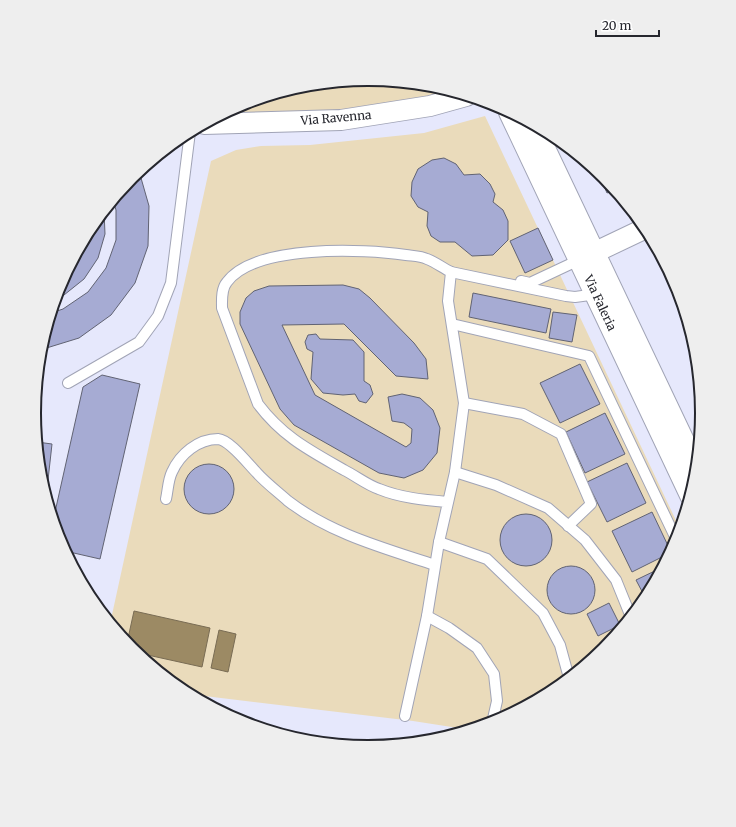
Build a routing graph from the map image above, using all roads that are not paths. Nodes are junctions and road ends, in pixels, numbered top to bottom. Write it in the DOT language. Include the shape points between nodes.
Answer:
graph roads {
  1 [pos="456,99"];
  2 [pos="515,121"];
  3 [pos="216,124"];
  4 [pos="538,134"];
  5 [pos="189,140"];
  6 [pos="639,231"];
  7 [pos="587,256"];
  8 [pos="451,272"];
  9 [pos="493,281"];
  10 [pos="603,290"];
  11 [pos="452,324"];
  12 [pos="68,383"];
  13 [pos="464,403"];
  14 [pos="693,443"];
  15 [pos="455,472"];
  16 [pos="689,476"];
  17 [pos="166,499"];
  18 [pos="448,502"];
  19 [pos="568,526"];
  20 [pos="673,532"];
  21 [pos="439,542"];
  22 [pos="435,565"];
  23 [pos="629,611"];
  24 [pos="427,616"];
  25 [pos="568,672"];
  26 [pos="406,716"];
  27 [pos="494,716"];
  1 -- 3 [label="street, Via Ravenna" via="430,106 341,120"];
  2 -- 7 [label="street, Via Faleria"];
  4 -- 7 [label="street, Via Faleria"];
  5 -- 12 [label="lane" via="171,283 158,316 139,342"];
  6 -- 7 [label="street"];
  7 -- 9 [label="lane" via="530,283 502,277"];
  7 -- 10 [label="street, Via Faleria"];
  8 -- 9 [label="lane"];
  8 -- 11 [label="lane" via="448,300"];
  8 -- 18 [label="lane" via="427,259 388,253 348,251 288,254 236,272 226,282 222,294 222,308 258,404 282,431 302,446 378,489 409,498"];
  9 -- 10 [label="lane" via="570,296"];
  10 -- 14 [label="street, Via Faleria"];
  10 -- 16 [label="street, Via Faleria"];
  11 -- 13 [label="lane"];
  11 -- 20 [label="lane" via="589,356"];
  13 -- 15 [label="lane"];
  13 -- 19 [label="lane" via="523,414 561,434 592,504"];
  15 -- 18 [label="lane"];
  15 -- 19 [label="lane" via="548,508"];
  17 -- 22 [label="lane" via="171,473 181,456 200,442 220,439 233,447 258,474 289,501 315,519 348,535"];
  18 -- 21 [label="lane"];
  19 -- 23 [label="lane" via="585,540 616,580"];
  21 -- 22 [label="lane"];
  21 -- 25 [label="lane" via="487,560 543,614 560,645"];
  22 -- 24 [label="lane"];
  24 -- 26 [label="lane"];
  24 -- 27 [label="lane" via="477,648 494,674 497,701"];
}
